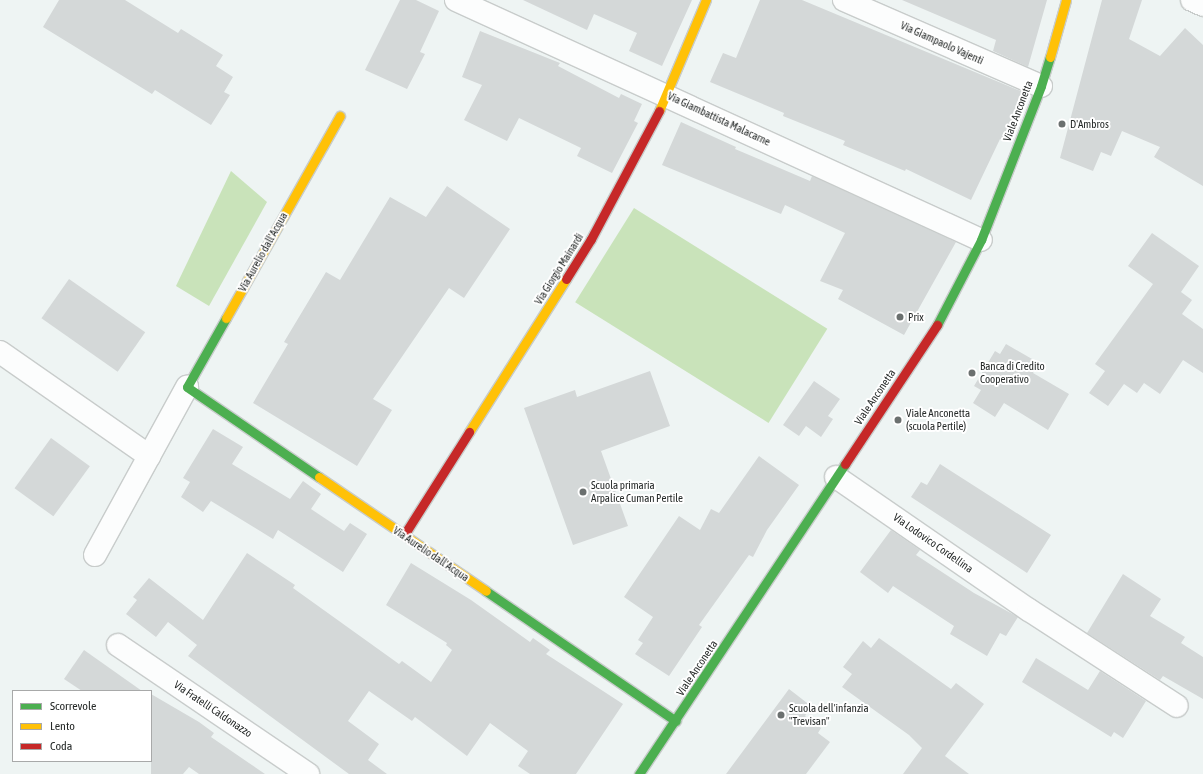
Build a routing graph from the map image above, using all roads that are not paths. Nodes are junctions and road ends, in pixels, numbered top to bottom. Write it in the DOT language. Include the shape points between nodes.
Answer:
graph roads {
  1 [pos="456,0"];
  2 [pos="706,0"];
  3 [pos="844,0"];
  4 [pos="1066,0"];
  5 [pos="1192,0"];
  6 [pos="1203,5"];
  7 [pos="1041,86"];
  8 [pos="667,95"];
  9 [pos="340,116"];
  10 [pos="981,240"];
  11 [pos="0,352"];
  12 [pos="187,387"];
  13 [pos="149,456"];
  14 [pos="836,477"];
  15 [pos="404,535"];
  16 [pos="96,555"];
  17 [pos="118,645"];
  18 [pos="1177,706"];
  19 [pos="676,721"];
  20 [pos="308,774"];
  21 [pos="639,774"];
  1 -- 8 [label="street, Via Giambattista Malacarne"];
  2 -- 8 [label="street, Via Giorgio Mainardi"];
  3 -- 7 [label="street, Via Giampaolo Vajenti"];
  4 -- 7 [label="street, Viale Anconetta"];
  5 -- 6 [label="street"];
  7 -- 10 [label="street, Viale Anconetta"];
  8 -- 10 [label="street, Via Giambattista Malacarne"];
  8 -- 15 [label="street, Via Giorgio Mainardi" via="591,239"];
  9 -- 12 [label="street, Via Aurelio dall'Acqua"];
  10 -- 14 [label="street, Viale Anconetta" via="930,336"];
  11 -- 13 [label="street"];
  12 -- 13 [label="street, Via Aurelio dall'Acqua"];
  12 -- 15 [label="street, Via Aurelio dall'Acqua"];
  13 -- 16 [label="street, Via Aurelio dall'Acqua"];
  14 -- 18 [label="street, Via Lodovico Cordellina" via="1029,610"];
  14 -- 19 [label="street, Viale Anconetta"];
  15 -- 19 [label="street, Via Aurelio dall'Acqua"];
  17 -- 20 [label="street, Via Fratelli Caldonazzo"];
  19 -- 21 [label="street, Viale Anconetta"];
}
